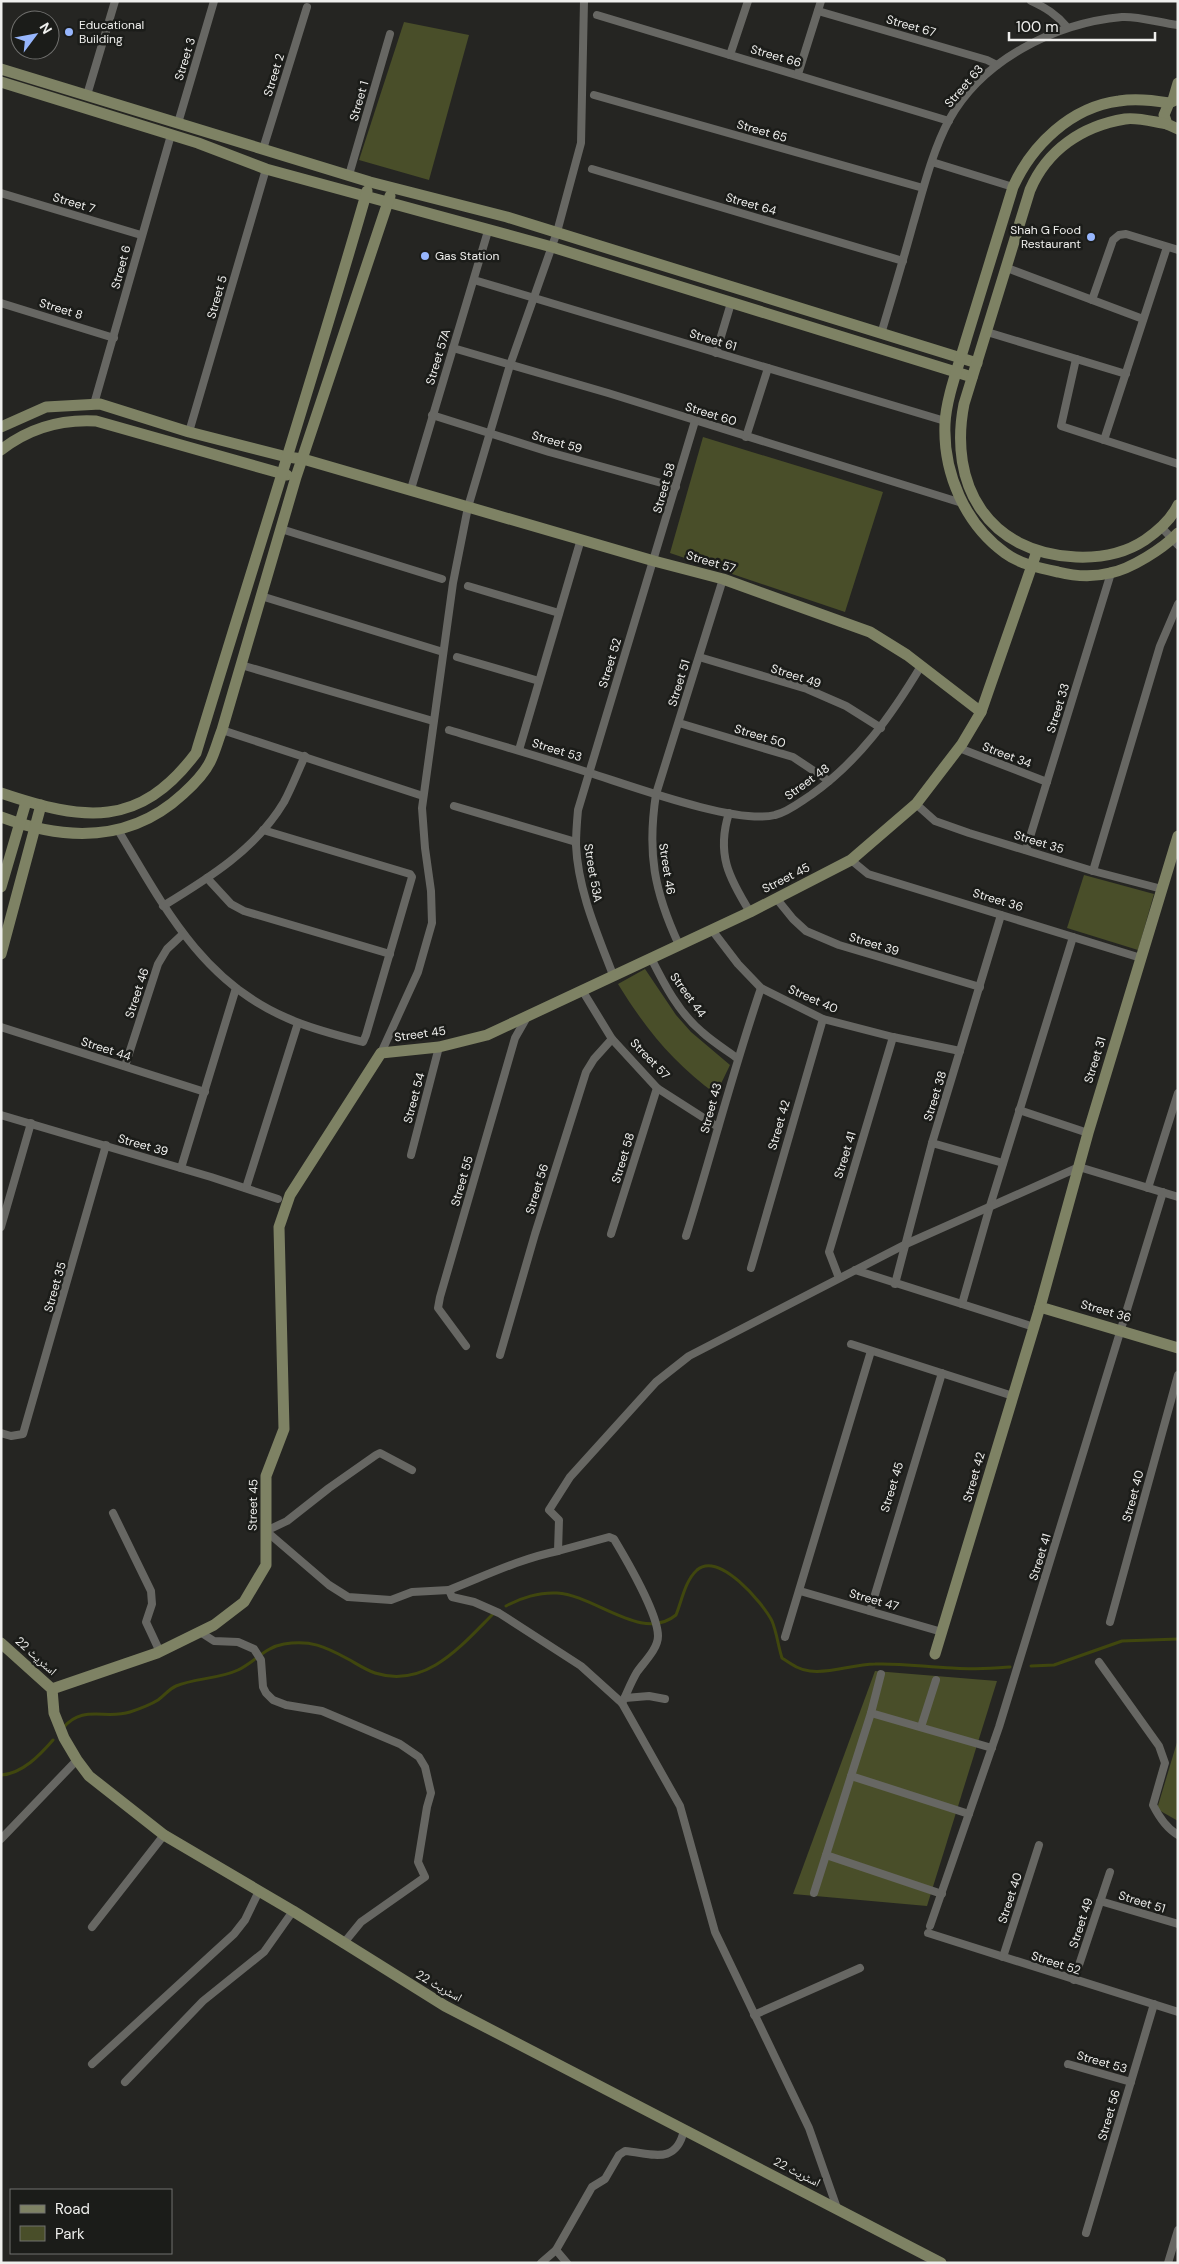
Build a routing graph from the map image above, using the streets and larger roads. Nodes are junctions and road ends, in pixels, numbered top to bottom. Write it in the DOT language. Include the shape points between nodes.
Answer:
graph roads {
  1 [pos="115,1"];
  2 [pos="214,1"];
  3 [pos="584,1"];
  4 [pos="748,1"];
  5 [pos="821,1"];
  6 [pos="1031,1"];
  7 [pos="306,7"];
  8 [pos="818,11"];
  9 [pos="597,15"];
  10 [pos="1178,25"];
  11 [pos="1067,27"];
  12 [pos="390,34"];
  13 [pos="730,54"];
  14 [pos="997,65"];
  15 [pos="1,69"];
  16 [pos="798,74"];
  17 [pos="1,82"];
  18 [pos="1178,83"];
  19 [pos="87,95"];
  20 [pos="594,95"];
  21 [pos="1173,101"];
  22 [pos="949,120"];
  23 [pos="178,124"];
  24 [pos="1172,126"];
  25 [pos="201,131"];
  26 [pos="171,135"];
  27 [pos="198,143"];
  28 [pos="263,150"];
  29 [pos="932,162"];
  30 [pos="266,169"];
  31 [pos="592,169"];
  32 [pos="349,175"];
  33 [pos="370,182"];
  34 [pos="1013,187"];
  35 [pos="394,188"];
  36 [pos="923,188"];
  37 [pos="1,193"];
  38 [pos="366,196"];
  39 [pos="388,202"];
  40 [pos="488,231"];
  41 [pos="558,232"];
  42 [pos="141,235"];
  43 [pos="552,247"];
  44 [pos="1167,247"];
  45 [pos="1178,250"];
  46 [pos="903,261"];
  47 [pos="1008,268"];
  48 [pos="474,280"];
  49 [pos="533,298"];
  50 [pos="1092,300"];
  51 [pos="1,303"];
  52 [pos="731,303"];
  53 [pos="1143,319"];
  54 [pos="987,332"];
  55 [pos="881,334"];
  56 [pos="114,338"];
  57 [pos="452,348"];
  58 [pos="716,353"];
  59 [pos="961,358"];
  60 [pos="1076,359"];
  61 [pos="977,363"];
  62 [pos="510,365"];
  63 [pos="768,368"];
  64 [pos="956,372"];
  65 [pos="1126,374"];
  66 [pos="972,377"];
  67 [pos="311,385"];
  68 [pos="326,390"];
  69 [pos="94,404"];
  70 [pos="432,415"];
  71 [pos="945,421"];
  72 [pos="695,422"];
  73 [pos="3,423"];
  74 [pos="160,423"];
  75 [pos="189,432"];
  76 [pos="488,433"];
  77 [pos="746,437"];
  78 [pos="156,438"];
  79 [pos="1104,440"];
  80 [pos="1,450"];
  81 [pos="287,457"];
  82 [pos="303,459"];
  83 [pos="1178,464"];
  84 [pos="281,473"];
  85 [pos="296,477"];
  86 [pos="676,487"];
  87 [pos="411,489"];
  88 [pos="962,502"];
  89 [pos="1178,505"];
  90 [pos="468,507"];
  91 [pos="281,528"];
  92 [pos="1162,528"];
  93 [pos="581,539"];
  94 [pos="1176,539"];
  95 [pos="1037,551"];
  96 [pos="654,561"];
  97 [pos="1032,567"];
  98 [pos="1111,573"];
  99 [pos="442,579"];
  100 [pos="723,579"];
  101 [pos="468,586"];
  102 [pos="261,596"];
  103 [pos="1178,604"];
  104 [pos="559,613"];
  105 [pos="234,629"];
  106 [pos="251,633"];
  107 [pos="443,652"];
  108 [pos="457,657"];
  109 [pos="699,657"];
  110 [pos="241,665"];
  111 [pos="921,666"];
  112 [pos="539,681"];
  113 [pos="981,712"];
  114 [pos="433,720"];
  115 [pos="679,723"];
  116 [pos="881,728"];
  117 [pos="222,730"];
  118 [pos="449,730"];
  119 [pos="958,748"];
  120 [pos="519,750"];
  121 [pos="305,756"];
  122 [pos="588,772"];
  123 [pos="829,781"];
  124 [pos="1047,782"];
  125 [pos="170,784"];
  126 [pos="1,794"];
  127 [pos="656,794"];
  128 [pos="181,796"];
  129 [pos="423,796"];
  130 [pos="26,802"];
  131 [pos="916,804"];
  132 [pos="41,805"];
  133 [pos="454,806"];
  134 [pos="729,813"];
  135 [pos="1,817"];
  136 [pos="20,824"];
  137 [pos="36,828"];
  138 [pos="118,830"];
  139 [pos="263,830"];
  140 [pos="1178,836"];
  141 [pos="576,842"];
  142 [pos="1026,850"];
  143 [pos="851,860"];
  144 [pos="1093,871"];
  145 [pos="207,878"];
  146 [pos="1,887"];
  147 [pos="1162,889"];
  148 [pos="776,898"];
  149 [pos="163,906"];
  150 [pos="750,912"];
  151 [pos="1001,915"];
  152 [pos="712,930"];
  153 [pos="183,934"];
  154 [pos="1074,937"];
  155 [pos="679,945"];
  156 [pos="1,954"];
  157 [pos="390,954"];
  158 [pos="651,958"];
  159 [pos="1141,958"];
  160 [pos="613,975"];
  161 [pos="980,987"];
  162 [pos="236,988"];
  163 [pos="761,988"];
  164 [pos="582,990"];
  165 [pos="527,1017"];
  166 [pos="823,1019"];
  167 [pos="298,1023"];
  168 [pos="1,1027"];
  169 [pos="892,1037"];
  170 [pos="612,1039"];
  171 [pos="439,1047"];
  172 [pos="960,1051"];
  173 [pos="381,1053"];
  174 [pos="737,1058"];
  175 [pos="125,1066"];
  176 [pos="656,1088"];
  177 [pos="205,1092"];
  178 [pos="1178,1093"];
  179 [pos="1020,1110"];
  180 [pos="1,1115"];
  181 [pos="1170,1116"];
  182 [pos="1178,1118"];
  183 [pos="31,1124"];
  184 [pos="718,1127"];
  185 [pos="1088,1133"];
  186 [pos="932,1143"];
  187 [pos="106,1146"];
  188 [pos="411,1155"];
  189 [pos="1003,1163"];
  190 [pos="1080,1167"];
  191 [pos="181,1168"];
  192 [pos="246,1188"];
  193 [pos="1148,1188"];
  194 [pos="1164,1192"];
  195 [pos="1178,1197"];
  196 [pos="278,1199"];
  197 [pos="990,1206"];
  198 [pos="1,1227"];
  199 [pos="611,1234"];
  200 [pos="686,1236"];
  201 [pos="906,1244"];
  202 [pos="751,1268"];
  203 [pos="855,1270"];
  204 [pos="839,1278"];
  205 [pos="895,1284"];
  206 [pos="962,1304"];
  207 [pos="1040,1307"];
  208 [pos="1034,1328"];
  209 [pos="1121,1330"];
  210 [pos="851,1344"];
  211 [pos="466,1346"];
  212 [pos="1177,1346"];
  213 [pos="871,1350"];
  214 [pos="500,1355"];
  215 [pos="942,1372"];
  216 [pos="1178,1375"];
  217 [pos="1013,1396"];
  218 [pos="1,1433"];
  219 [pos="412,1470"];
  220 [pos="113,1513"];
  221 [pos="266,1531"];
  222 [pos="558,1550"];
  223 [pos="448,1590"];
  224 [pos="800,1591"];
  225 [pos="870,1610"];
  226 [pos="1110,1622"];
  227 [pos="200,1632"];
  228 [pos="942,1632"];
  229 [pos="785,1637"];
  230 [pos="1,1643"];
  231 [pos="160,1652"];
  232 [pos="934,1654"];
  233 [pos="1099,1662"];
  234 [pos="881,1674"];
  235 [pos="936,1680"];
  236 [pos="52,1689"];
  237 [pos="665,1698"];
  238 [pos="623,1700"];
  239 [pos="871,1713"];
  240 [pos="921,1727"];
  241 [pos="992,1748"];
  242 [pos="77,1760"];
  243 [pos="851,1776"];
  244 [pos="969,1814"];
  245 [pos="164,1835"];
  246 [pos="1178,1835"];
  247 [pos="1,1839"];
  248 [pos="1039,1845"];
  249 [pos="826,1855"];
  250 [pos="1110,1872"];
  251 [pos="259,1891"];
  252 [pos="814,1893"];
  253 [pos="942,1894"];
  254 [pos="1100,1901"];
  255 [pos="293,1911"];
  256 [pos="1178,1924"];
  257 [pos="92,1927"];
  258 [pos="929,1929"];
  259 [pos="343,1944"];
  260 [pos="1003,1957"];
  261 [pos="860,1968"];
  262 [pos="1074,1980"];
  263 [pos="1154,2004"];
  264 [pos="1178,2012"];
  265 [pos="754,2015"];
  266 [pos="92,2064"];
  267 [pos="1068,2064"];
  268 [pos="125,2082"];
  269 [pos="1131,2082"];
  270 [pos="684,2130"];
  271 [pos="837,2208"];
  272 [pos="1178,2230"];
  273 [pos="1086,2233"];
  274 [pos="556,2250"];
  275 [pos="541,2263"];
  276 [pos="567,2263"];
  277 [pos="941,2263"];
  278 [pos="1168,2263"];
  1 -- 19 [label="street"];
  2 -- 23 [label="street, Street 3"];
  3 -- 41 [label="street" via="581,143"];
  4 -- 13 [label="street"];
  5 -- 8 [label="street"];
  6 -- 11 [label="street" via="1046,7"];
  7 -- 28 [label="street, Street 2"];
  8 -- 14 [label="street, Street 67"];
  8 -- 16 [label="street"];
  9 -- 13 [label="street, Street 66"];
  10 -- 11 [label="street, Street 63" via="1123,17"];
  11 -- 14 [label="street, Street 63"];
  12 -- 32 [label="street, Street 1"];
  13 -- 16 [label="street, Street 66"];
  14 -- 22 [label="street, Street 63"];
  15 -- 19 [label="street"];
  16 -- 22 [label="street, Street 66"];
  17 -- 26 [label="street"];
  18 -- 21 [label="street"];
  19 -- 23 [label="street"];
  20 -- 36 [label="street, Street 65"];
  21 -- 24 [label="street" via="1164,115"];
  21 -- 34 [label="street" via="1118,101 1073,118 1044,140 1021,169"];
  22 -- 29 [label="street, Street 63"];
  23 -- 25 [label="street"];
  24 -- 47 [label="street" via="1126,118 1088,130 1060,147 1037,173"];
  25 -- 27 [label="street"];
  25 -- 28 [label="street"];
  26 -- 27 [label="street"];
  26 -- 42 [label="street, Street 6"];
  27 -- 30 [label="street"];
  28 -- 32 [label="street"];
  29 -- 34 [label="street"];
  29 -- 36 [label="street, Street 63"];
  30 -- 38 [label="street"];
  30 -- 75 [label="street, Street 5"];
  31 -- 46 [label="street, Street 64"];
  32 -- 33 [label="street"];
  33 -- 35 [label="street"];
  33 -- 38 [label="street"];
  34 -- 59 [label="street"];
  35 -- 39 [label="street"];
  35 -- 41 [label="street"];
  36 -- 46 [label="street, Street 63"];
  37 -- 42 [label="street, Street 7"];
  38 -- 39 [label="street"];
  38 -- 67 [label="street"];
  39 -- 40 [label="street"];
  39 -- 68 [label="street"];
  40 -- 43 [label="street"];
  40 -- 48 [label="street, Street 57A"];
  41 -- 43 [label="street"];
  41 -- 55 [label="street"];
  42 -- 56 [label="street, Street 6"];
  43 -- 49 [label="street"];
  43 -- 52 [label="street"];
  44 -- 45 [label="street"];
  44 -- 50 [label="street" via="1126,234 1119,235 1113,240"];
  44 -- 53 [label="street"];
  46 -- 55 [label="street, Street 63"];
  47 -- 50 [label="street"];
  47 -- 54 [label="street"];
  48 -- 49 [label="street, Street 61"];
  48 -- 57 [label="street, Street 57A"];
  49 -- 58 [label="street, Street 61"];
  49 -- 62 [label="street"];
  50 -- 53 [label="street"];
  51 -- 56 [label="street, Street 8"];
  52 -- 58 [label="street"];
  52 -- 64 [label="street"];
  53 -- 65 [label="street"];
  54 -- 60 [label="street"];
  54 -- 61 [label="street"];
  55 -- 59 [label="street"];
  56 -- 69 [label="street, Street 6"];
  57 -- 62 [label="street, Street 60"];
  57 -- 70 [label="street, Street 57A"];
  58 -- 63 [label="street, Street 61"];
  59 -- 61 [label="street"];
  59 -- 64 [label="street"];
  60 -- 65 [label="street"];
  60 -- 79 [label="street" via="1060,426"];
  61 -- 66 [label="street"];
  62 -- 72 [label="street, Street 60"];
  62 -- 76 [label="street"];
  63 -- 71 [label="street, Street 61"];
  63 -- 77 [label="street"];
  64 -- 66 [label="street"];
  64 -- 71 [label="street"];
  65 -- 79 [label="street"];
  66 -- 95 [label="street" via="961,421 964,476 972,496 999,531"];
  67 -- 68 [label="street"];
  67 -- 81 [label="street"];
  68 -- 82 [label="street"];
  69 -- 73 [label="street, Street 57" via="46,407"];
  69 -- 74 [label="street, Street 57"];
  70 -- 76 [label="street, Street 59"];
  70 -- 87 [label="street, Street 57A"];
  71 -- 88 [label="street" via="949,471"];
  72 -- 77 [label="street, Street 60"];
  72 -- 86 [label="street, Street 58"];
  74 -- 75 [label="street, Street 57"];
  74 -- 78 [label="street"];
  75 -- 81 [label="street, Street 57"];
  76 -- 86 [label="street, Street 59"];
  76 -- 90 [label="street"];
  77 -- 88 [label="street, Street 60"];
  78 -- 80 [label="street" via="96,421 79,420 53,423 18,437"];
  78 -- 84 [label="street"];
  79 -- 83 [label="street"];
  81 -- 82 [label="street, Street 57"];
  81 -- 84 [label="street"];
  82 -- 85 [label="street"];
  82 -- 87 [label="street, Street 57"];
  84 -- 85 [label="street"];
  84 -- 105 [label="street"];
  85 -- 91 [label="street"];
  86 -- 96 [label="street, Street 58"];
  87 -- 90 [label="street, Street 57"];
  88 -- 97 [label="street" via="982,533 1006,554"];
  89 -- 92 [label="street"];
  90 -- 93 [label="street, Street 57"];
  90 -- 107 [label="street"];
  91 -- 99 [label="street"];
  91 -- 102 [label="street"];
  92 -- 94 [label="street"];
  92 -- 95 [label="street" via="1140,544 1105,556 1066,557"];
  93 -- 96 [label="street, Street 57"];
  93 -- 104 [label="street"];
  94 -- 98 [label="street" via="1138,562"];
  95 -- 97 [label="street, Street 45"];
  96 -- 100 [label="street, Street 57"];
  96 -- 122 [label="street, Street 52"];
  97 -- 98 [label="street" via="1072,575"];
  97 -- 113 [label="street, Street 45"];
  98 -- 124 [label="street, Street 33"];
  100 -- 109 [label="street, Street 51"];
  100 -- 111 [label="street, Street 57" via="870,632"];
  101 -- 104 [label="street"];
  102 -- 106 [label="street"];
  102 -- 107 [label="street"];
  103 -- 144 [label="street" via="1160,646"];
  104 -- 112 [label="street"];
  105 -- 106 [label="street"];
  105 -- 125 [label="street" via="196,753"];
  106 -- 110 [label="street"];
  107 -- 114 [label="street"];
  108 -- 112 [label="street"];
  109 -- 115 [label="street, Street 51"];
  109 -- 116 [label="street, Street 49" via="807,689 846,706"];
  110 -- 114 [label="street"];
  110 -- 117 [label="street"];
  111 -- 113 [label="street, Street 57"];
  111 -- 116 [label="street, Street 48"];
  112 -- 120 [label="street"];
  113 -- 119 [label="street, Street 45"];
  114 -- 129 [label="street"];
  115 -- 123 [label="street, Street 50" via="793,757"];
  115 -- 127 [label="street, Street 51"];
  116 -- 123 [label="street, Street 48"];
  117 -- 121 [label="street"];
  117 -- 128 [label="street" via="210,763"];
  118 -- 120 [label="street, Street 53"];
  119 -- 124 [label="street, Street 34"];
  119 -- 131 [label="street, Street 45"];
  120 -- 122 [label="street, Street 53"];
  121 -- 129 [label="street"];
  121 -- 139 [label="street" via="285,801"];
  122 -- 127 [label="street, Street 53"];
  122 -- 141 [label="street, Street 53A" via="578,810"];
  123 -- 134 [label="street, Street 48" via="793,807 775,815 749,817"];
  124 -- 142 [label="street, Street 33"];
  125 -- 128 [label="street"];
  125 -- 132 [label="street" via="147,800 119,811 87,814"];
  126 -- 130 [label="street"];
  127 -- 134 [label="street, Street 48"];
  127 -- 155 [label="street, Street 46" via="651,848 655,875 659,896"];
  128 -- 138 [label="street" via="142,822"];
  129 -- 173 [label="street" via="432,923 418,972"];
  130 -- 132 [label="street"];
  130 -- 136 [label="street"];
  131 -- 142 [label="street, Street 35" via="935,821"];
  131 -- 143 [label="street, Street 45"];
  132 -- 137 [label="street"];
  133 -- 141 [label="street"];
  134 -- 150 [label="street" via="722,846 732,883"];
  135 -- 136 [label="street"];
  136 -- 137 [label="street"];
  136 -- 146 [label="street"];
  137 -- 138 [label="street" via="78,833"];
  137 -- 156 [label="street"];
  138 -- 149 [label="street"];
  139 -- 145 [label="street" via="232,860"];
  139 -- 157 [label="street" via="410,874 412,877"];
  140 -- 147 [label="street, Street 31"];
  141 -- 160 [label="street, Street 53A" via="588,908"];
  142 -- 144 [label="street, Street 35"];
  143 -- 148 [label="street, Street 45"];
  143 -- 151 [label="street, Street 36" via="868,874"];
  144 -- 147 [label="street, Street 35"];
  145 -- 149 [label="street"];
  145 -- 157 [label="street" via="231,904 244,911"];
  147 -- 159 [label="street, Street 31"];
  148 -- 150 [label="street, Street 45"];
  148 -- 161 [label="street, Street 39" via="806,931 839,945"];
  149 -- 153 [label="street"];
  150 -- 152 [label="street, Street 45"];
  151 -- 154 [label="street, Street 36"];
  151 -- 161 [label="street, Street 38"];
  152 -- 155 [label="street, Street 45"];
  152 -- 163 [label="street, Street 40"];
  153 -- 162 [label="street" via="200,956"];
  153 -- 175 [label="street, Street 46" via="158,964"];
  154 -- 159 [label="street, Street 36"];
  154 -- 179 [label="street"];
  155 -- 158 [label="street, Street 45"];
  157 -- 167 [label="street" via="363,1042"];
  158 -- 160 [label="street, Street 45"];
  158 -- 174 [label="street, Street 44" via="681,1009 701,1032"];
  159 -- 185 [label="street, Street 31"];
  160 -- 164 [label="street, Street 45"];
  161 -- 172 [label="street, Street 38"];
  162 -- 167 [label="street"];
  162 -- 177 [label="street"];
  163 -- 166 [label="street, Street 40"];
  163 -- 174 [label="street, Street 43"];
  164 -- 165 [label="street, Street 45"];
  164 -- 170 [label="street, Street 57"];
  165 -- 171 [label="street, Street 45" via="487,1035"];
  165 -- 211 [label="street, Street 55" via="516,1038 440,1297 438,1308"];
  166 -- 169 [label="street, Street 40"];
  166 -- 202 [label="street, Street 42"];
  167 -- 192 [label="street"];
  168 -- 175 [label="street, Street 44"];
  169 -- 172 [label="street, Street 40"];
  169 -- 204 [label="street, Street 41" via="829,1252"];
  170 -- 176 [label="street, Street 57"];
  170 -- 214 [label="street, Street 56" via="586,1072"];
  171 -- 173 [label="street, Street 45"];
  171 -- 188 [label="street, Street 54"];
  172 -- 186 [label="street, Street 38"];
  173 -- 221 [label="street, Street 45" via="290,1195 279,1227 284,1429 266,1476"];
  174 -- 184 [label="street, Street 43"];
  175 -- 177 [label="street, Street 44"];
  176 -- 184 [label="street, Street 57"];
  176 -- 199 [label="street, Street 58"];
  177 -- 191 [label="street"];
  178 -- 181 [label="street"];
  179 -- 185 [label="street"];
  179 -- 189 [label="street"];
  180 -- 183 [label="street, Street 39"];
  181 -- 182 [label="street"];
  181 -- 193 [label="street"];
  183 -- 187 [label="street, Street 39"];
  183 -- 198 [label="street"];
  184 -- 200 [label="street, Street 43"];
  185 -- 190 [label="street, Street 31"];
  186 -- 189 [label="street"];
  186 -- 201 [label="street, Street 38"];
  187 -- 191 [label="street, Street 39"];
  187 -- 218 [label="street, Street 35" via="23,1434"];
  189 -- 197 [label="street"];
  190 -- 193 [label="street"];
  190 -- 197 [label="street"];
  190 -- 207 [label="street, Street 31"];
  191 -- 192 [label="street, Street 39"];
  192 -- 196 [label="street, Street 39"];
  193 -- 194 [label="street"];
  194 -- 195 [label="street"];
  194 -- 209 [label="street, Street 41"];
  197 -- 201 [label="street"];
  197 -- 206 [label="street"];
  201 -- 203 [label="street"];
  201 -- 205 [label="street, Street 38"];
  203 -- 204 [label="street"];
  203 -- 205 [label="street"];
  204 -- 222 [label="street" via="689,1356 656,1382 570,1477 551,1504 549,1510 559,1520"];
  205 -- 206 [label="street"];
  206 -- 208 [label="street"];
  207 -- 208 [label="street, Street 42"];
  207 -- 209 [label="street, Street 36"];
  208 -- 217 [label="street, Street 42"];
  209 -- 212 [label="street, Street 36"];
  209 -- 241 [label="street, Street 41"];
  210 -- 213 [label="street"];
  213 -- 215 [label="street"];
  213 -- 224 [label="street"];
  215 -- 217 [label="street"];
  215 -- 225 [label="street, Street 45"];
  216 -- 226 [label="street, Street 40"];
  217 -- 228 [label="street, Street 42"];
  219 -- 221 [label="street" via="380,1453 287,1521"];
  220 -- 231 [label="street" via="151,1591 152,1604 146,1622"];
  221 -- 223 [label="street" via="329,1585 348,1596 391,1600 412,1592"];
  221 -- 227 [label="street, Street 45" via="266,1565 257,1583 244,1602"];
  222 -- 223 [label="street" via="532,1556"];
  222 -- 238 [label="street" via="609,1537 614,1539 651,1611 658,1637"];
  223 -- 238 [label="street" via="452,1597 474,1602 508,1618 581,1666"];
  224 -- 225 [label="street, Street 47"];
  224 -- 229 [label="street"];
  225 -- 228 [label="street, Street 47"];
  227 -- 231 [label="street, Street 45"];
  227 -- 259 [label="street" via="214,1641 238,1642 254,1649 261,1660 263,1687 273,1700 322,1711 400,1744 419,1757 425,1767 431,1793 418,1862 426,1877 361,1922"];
  228 -- 232 [label="street, Street 42"];
  230 -- 236 [label="street, اسٹریٹ 22"];
  231 -- 236 [label="street, Street 45"];
  233 -- 246 [label="street" via="1159,1746 1165,1763 1153,1805 1159,1817"];
  234 -- 239 [label="street"];
  235 -- 240 [label="street"];
  236 -- 242 [label="street, اسٹریٹ 22" via="54,1713"];
  237 -- 238 [label="street" via="649,1696"];
  238 -- 265 [label="street" via="680,1806 715,1932"];
  239 -- 240 [label="street"];
  239 -- 243 [label="street"];
  240 -- 241 [label="street"];
  241 -- 244 [label="street, Street 41"];
  242 -- 245 [label="street, اسٹریٹ 22" via="89,1776"];
  242 -- 247 [label="street"];
  243 -- 244 [label="street"];
  243 -- 249 [label="street"];
  244 -- 253 [label="street, Street 41"];
  245 -- 251 [label="street, اسٹریٹ 22"];
  245 -- 257 [label="street"];
  248 -- 260 [label="street, Street 40"];
  249 -- 252 [label="street"];
  249 -- 253 [label="street"];
  250 -- 254 [label="street, Street 49"];
  251 -- 255 [label="street, اسٹریٹ 22"];
  251 -- 266 [label="street" via="246,1920 234,1934"];
  253 -- 258 [label="street, Street 41"];
  254 -- 256 [label="street, Street 51"];
  254 -- 262 [label="street, Street 49"];
  255 -- 259 [label="street, اسٹریٹ 22"];
  255 -- 268 [label="street" via="264,1952 203,2001"];
  258 -- 260 [label="street, Street 52"];
  259 -- 270 [label="street, اسٹریٹ 22" via="444,2006"];
  260 -- 262 [label="street, Street 52"];
  261 -- 265 [label="street"];
  262 -- 263 [label="street, Street 52"];
  263 -- 264 [label="street, Street 52"];
  263 -- 269 [label="street, Street 56"];
  265 -- 271 [label="street" via="809,2128"];
  267 -- 269 [label="street, Street 53"];
  269 -- 273 [label="street, Street 56"];
  270 -- 271 [label="street, اسٹریٹ 22"];
  270 -- 274 [label="street" via="681,2142 666,2154 657,2156 625,2151 619,2156 605,2179 592,2188"];
  271 -- 277 [label="street, اسٹریٹ 22"];
  272 -- 278 [label="street"];
  274 -- 275 [label="street"];
  274 -- 276 [label="street"];
}
